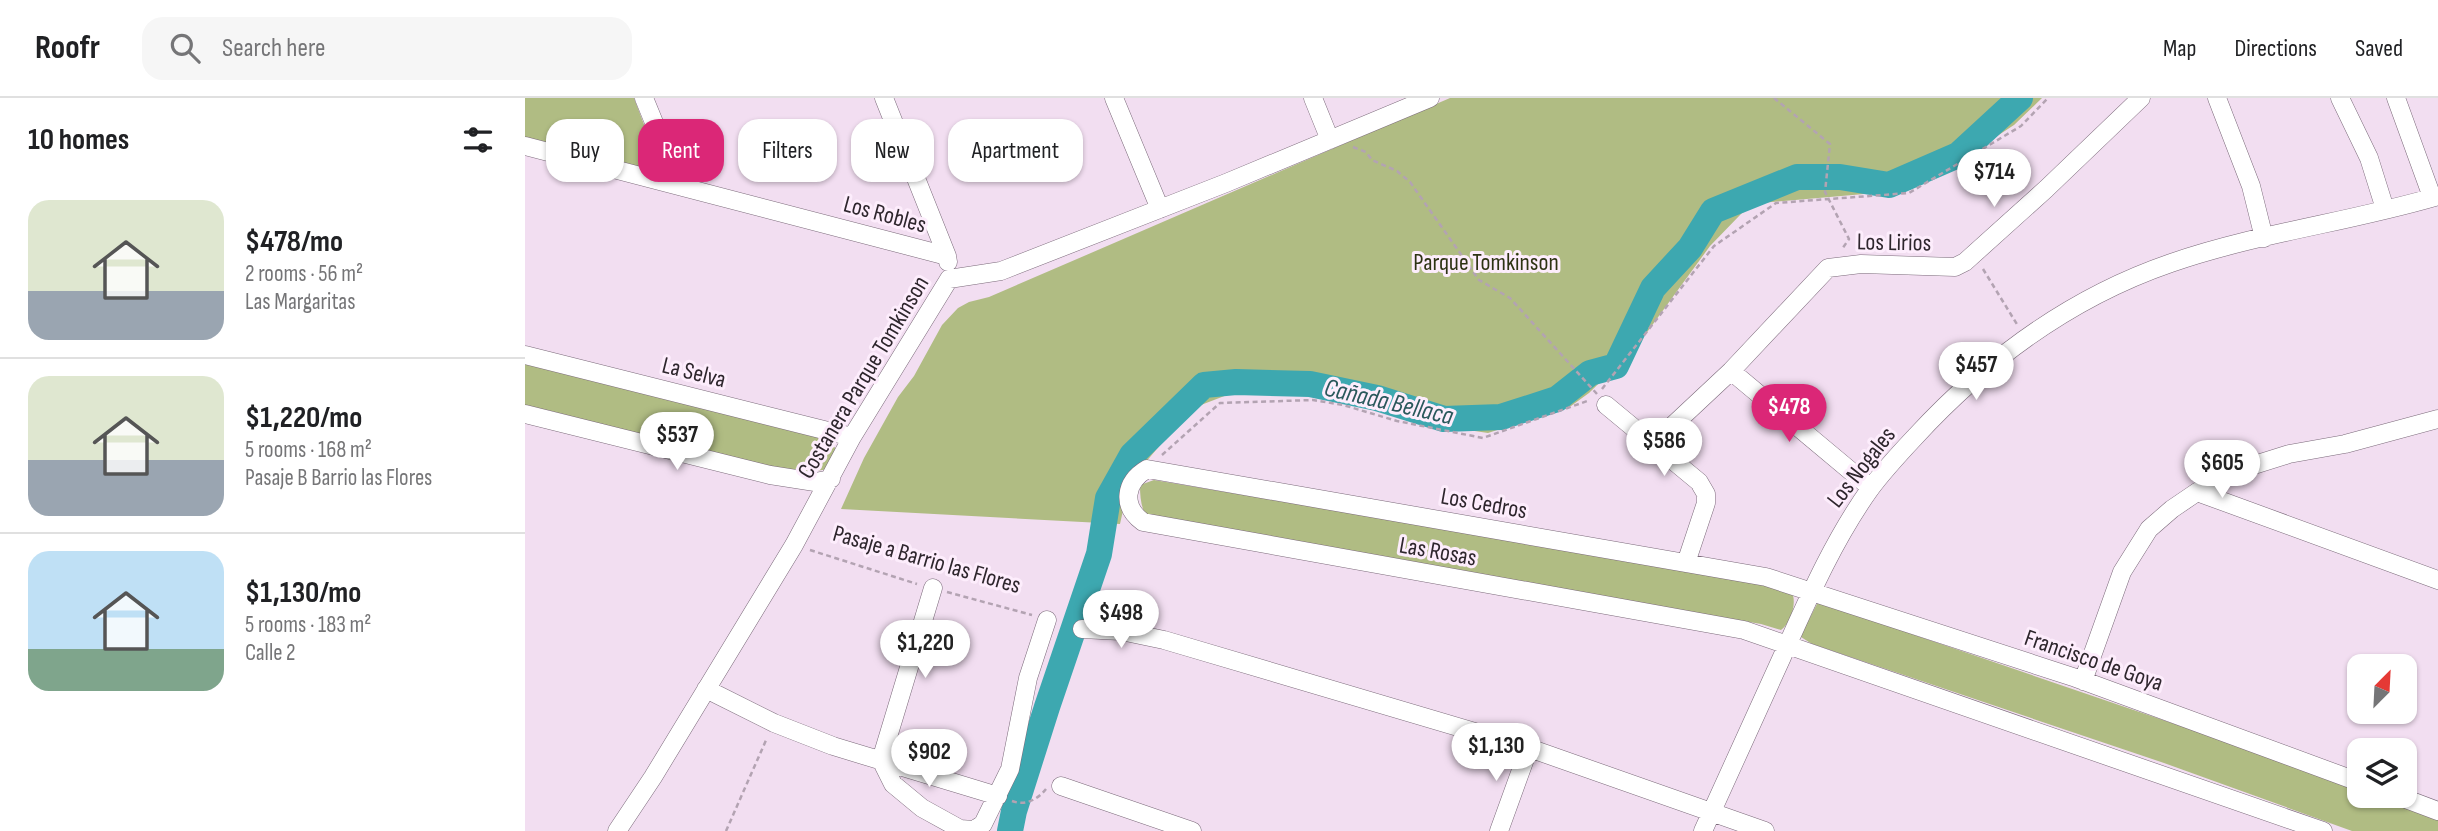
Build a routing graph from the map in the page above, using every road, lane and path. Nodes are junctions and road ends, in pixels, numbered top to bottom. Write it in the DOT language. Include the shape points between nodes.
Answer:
graph roads {
  1 [pos="644,98"];
  2 [pos="884,98"];
  3 [pos="1114,98"];
  4 [pos="1313,98"];
  5 [pos="1430,98"];
  6 [pos="1774,98"];
  7 [pos="2048,98"];
  8 [pos="2141,98"];
  9 [pos="2217,98"];
  10 [pos="2340,98"];
  11 [pos="2396,98"];
  12 [pos="1330,140"];
  13 [pos="525,146"];
  14 [pos="685,187"];
  15 [pos="2435,196"];
  16 [pos="1828,198"];
  17 [pos="1160,209"];
  18 [pos="2385,209"];
  19 [pos="2265,238"];
  20 [pos="1973,253"];
  21 [pos="947,256"];
  22 [pos="1828,268"];
  23 [pos="949,279"];
  24 [pos="2025,338"];
  25 [pos="525,355"];
  26 [pos="1731,371"];
  27 [pos="1602,400"];
  28 [pos="525,414"];
  29 [pos="2438,419"];
  30 [pos="852,437"];
  31 [pos="1653,443"];
  32 [pos="1147,469"];
  33 [pos="831,479"];
  34 [pos="1871,488"];
  35 [pos="2197,492"];
  36 [pos="794,545"];
  37 [pos="1686,563"];
  38 [pos="2438,580"];
  39 [pos="933,588"];
  40 [pos="1811,591"];
  41 [pos="1047,620"];
  42 [pos="1081,629"];
  43 [pos="1788,645"];
  44 [pos="2083,681"];
  45 [pos="706,689"];
  46 [pos="774,723"];
  47 [pos="1529,748"];
  48 [pos="881,760"];
  49 [pos="2347,778"];
  50 [pos="1061,786"];
  51 [pos="998,796"];
  52 [pos="1019,803"];
  53 [pos="2417,803"];
  54 [pos="2438,811"];
  55 [pos="1711,812"];
  56 [pos="984,828"];
  57 [pos="617,831"];
  58 [pos="726,831"];
  59 [pos="1192,831"];
  60 [pos="1499,831"];
  61 [pos="1703,831"];
  62 [pos="1765,831"];
  63 [pos="2323,831"];
  1 -- 14 [label="street"];
  2 -- 21 [label="street"];
  3 -- 17 [label="street"];
  4 -- 12 [label="street"];
  5 -- 12 [label="street, Costanera Parque Tomkinson"];
  6 -- 16 [label="path" via="1830,145"];
  7 -- 16 [label="path" via="2021,126 1909,193"];
  8 -- 20 [label="street, Los Lirios"];
  9 -- 19 [label="street" via="2251,186"];
  10 -- 18 [label="street" via="2369,158"];
  11 -- 15 [label="street"];
  12 -- 17 [label="street, Costanera Parque Tomkinson"];
  12 -- 27 [label="path" via="1366,152 1410,182 1479,280 1510,298"];
  13 -- 14 [label="street, Los Robles"];
  14 -- 21 [label="street, Los Robles"];
  15 -- 18 [label="street, Los Nogales"];
  16 -- 22 [label="path" via="1849,239"];
  16 -- 27 [label="path" via="1776,203 1714,246"];
  17 -- 23 [label="street, Costanera Parque Tomkinson" via="1001,271"];
  18 -- 19 [label="street, Los Nogales"];
  19 -- 24 [label="street, Los Nogales" via="2172,262 2138,276"];
  20 -- 22 [label="street, Los Lirios" via="1955,267 1861,264"];
  20 -- 24 [label="path"];
  21 -- 23 [label="street"];
  22 -- 26 [label="street, Los Lirios"];
  23 -- 30 [label="street, Costanera Parque Tomkinson"];
  24 -- 34 [label="street, Los Nogales" via="1955,396"];
  25 -- 30 [label="street, La Selva"];
  26 -- 31 [label="street, Los Lirios"];
  26 -- 34 [label="street"];
  27 -- 31 [label="street"];
  27 -- 32 [label="path" via="1483,438 1313,400 1220,403"];
  28 -- 33 [label="street" via="770,475 815,482"];
  29 -- 35 [label="street" via="2290,454 2235,471"];
  30 -- 33 [label="street, Costanera Parque Tomkinson"];
  31 -- 37 [label="street" via="1699,482 1706,494"];
  32 -- 37 [label="street, Los Cedros"];
  32 -- 43 [label="street, Las Rosas" via="1129,487 1131,509 1143,522 1744,630"];
  33 -- 36 [label="street, Costanera Parque Tomkinson"];
  34 -- 40 [label="street, Los Nogales"];
  35 -- 38 [label="street"];
  35 -- 44 [label="street" via="2149,529 2133,553 2112,596"];
  36 -- 39 [label="path, Pasaje a Barrio las Flores"];
  36 -- 45 [label="street, Costanera Parque Tomkinson"];
  37 -- 40 [label="street, Los Cedros" via="1766,577"];
  39 -- 41 [label="path, Pasaje a Barrio las Flores"];
  39 -- 48 [label="street"];
  40 -- 43 [label="street, Los Nogales"];
  40 -- 44 [label="street, Francisco de Goya"];
  41 -- 51 [label="street" via="1028,678 1013,758"];
  42 -- 47 [label="street" via="1164,639"];
  43 -- 55 [label="street, Los Nogales"];
  43 -- 63 [label="street"];
  44 -- 49 [label="street, Francisco de Goya"];
  45 -- 46 [label="street"];
  45 -- 57 [label="street, Costanera Parque Tomkinson"];
  46 -- 48 [label="street"];
  46 -- 58 [label="path"];
  47 -- 55 [label="street"];
  47 -- 60 [label="street"];
  48 -- 51 [label="street"];
  48 -- 56 [label="street" via="893,784 922,808 960,829"];
  50 -- 52 [label="path" via="1052,784 1036,798"];
  50 -- 59 [label="street"];
  51 -- 56 [label="street"];
  53 -- 54 [label="street"];
  55 -- 61 [label="street, Los Nogales"];
  55 -- 62 [label="street"];
}
